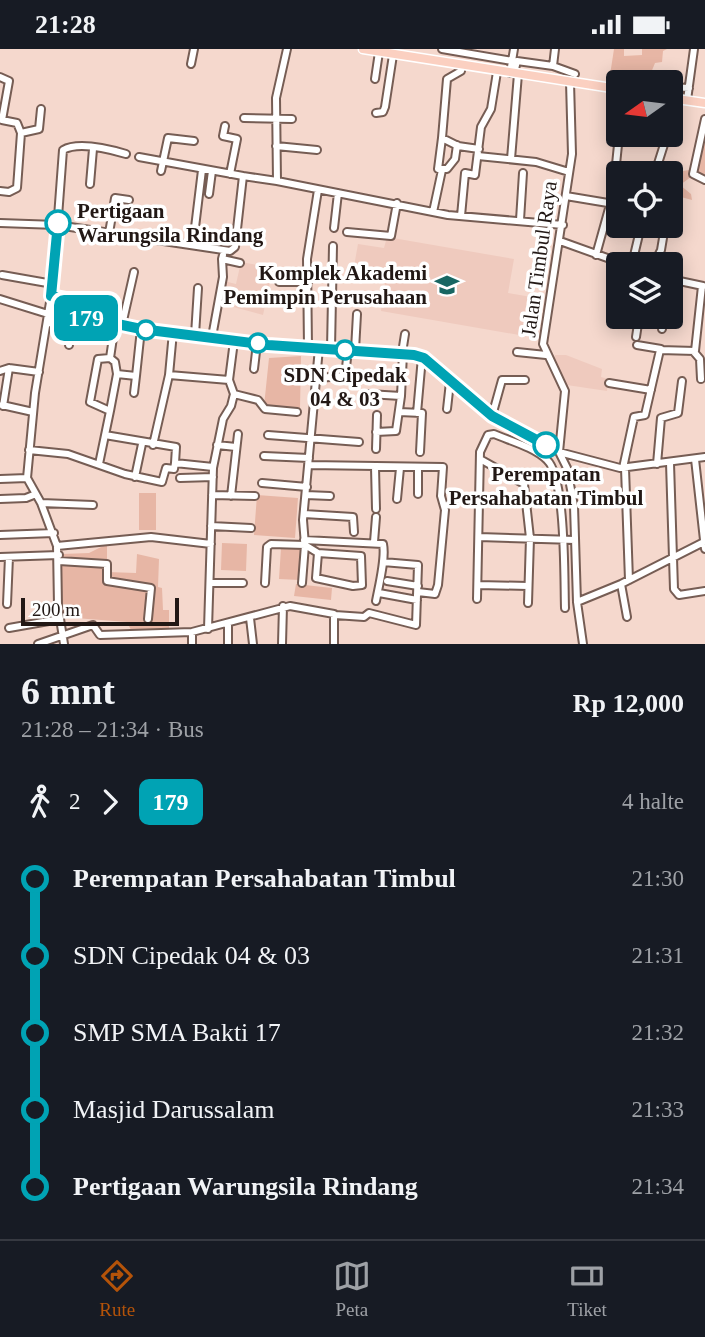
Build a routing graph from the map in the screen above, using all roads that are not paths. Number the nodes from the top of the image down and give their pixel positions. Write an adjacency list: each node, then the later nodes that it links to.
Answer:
1 (194, 49): 12 (street)
2 (287, 49): 27 (street)
3 (367, 49): 8 (main road)
4 (514, 49): 15 (street)
5 (555, 49): 14 (street)
6 (694, 49): 22 (street)
7 (452, 50): 10 (street); 11 (street)
8 (379, 52): 9 (main road); 19 (street)
9 (400, 53): 10 (main road); 25 (street)
10 (441, 53): 13 (main road)
11 (480, 62): 13 (main road); 15 (street); 16 (main road)
12 (191, 64)
13 (462, 65): 32 (street)
14 (553, 66): 15 (street); 18 (street)
15 (514, 67): 16 (main road); 18 (main road); 41 (street)
16 (498, 72): 38 (street)
17 (0, 77): 31 (street)
18 (573, 78): 20 (main road); 46 (street, Jalan Timbul Raya)
19 (375, 79)
20 (606, 86)
21 (683, 94): 22 (main road)
22 (688, 94): 23 (main road)
23 (705, 103)
24 (41, 109): 31 (street)
25 (376, 113)
26 (244, 118): 27 (street)
27 (275, 118): 29 (street); 35 (street)
28 (705, 119): 50 (street)
29 (292, 120)
30 (225, 126): 48 (street)
31 (21, 133): 54 (street)
32 (442, 138): 34 (street); 44 (street)
33 (194, 141): 42 (street)
34 (457, 145): 38 (street); 44 (street)
35 (276, 146): 37 (street); 51 (street)
36 (93, 149): 39 (street); 52 (street); 66 (street)
37 (317, 150)
38 (478, 153): 41 (street); 63 (street)
39 (125, 154)
40 (139, 157): 42 (street)
41 (511, 159): 46 (street)
42 (162, 167): 43 (street)
43 (202, 170): 45 (street); 72 (street)
44 (442, 170): 61 (street)
45 (212, 171): 48 (street); 56 (street)
46 (569, 172): 57 (street, Jalan Timbul Raya)
47 (523, 173): 64 (street)
48 (230, 174): 49 (street)
49 (243, 176): 51 (street); 74 (street)
50 (705, 180)
51 (277, 181): 53 (street)
52 (90, 184)
53 (318, 190): 55 (street); 82 (street)
54 (0, 191)
55 (338, 193): 59 (street); 68 (street)
56 (209, 194)
57 (566, 197): 60 (street); 67 (street, Jalan Timbul Raya)
58 (130, 200): 70 (street)
59 (397, 203): 61 (street); 69 (street)
60 (606, 203)
61 (433, 212): 63 (street)
62 (606, 212): 75 (street)
63 (461, 216): 64 (street)
64 (520, 220): 67 (street)
65 (0, 223): 66 (street)
66 (57, 225): 70 (street); 84 (street)
67 (562, 225): 71 (street, Jalan Timbul Raya)
68 (334, 228)
69 (347, 232)
70 (109, 233): 72 (street)
71 (560, 241): 75 (street); 110 (street, Jalan Timbul Raya)
72 (192, 244): 74 (street)
73 (333, 246): 104 (street)
74 (224, 250): 77 (street)
75 (596, 255): 76 (street)
76 (606, 258)
77 (222, 259): 78 (street); 98 (street)
78 (240, 263)
79 (134, 272): 92 (street)
80 (2, 275): 84 (street)
81 (279, 282): 82 (street)
82 (308, 282): 102 (street)
83 (683, 282): 85 (street)
84 (53, 284): 87 (street)
85 (703, 286): 108 (street)
86 (198, 288): 97 (street)
87 (51, 296): 89 (street); 92 (street)
88 (0, 299): 89 (street)
89 (48, 314): 91 (street)
90 (357, 314): 106 (street)
91 (47, 323): 101 (street); 116 (street)
92 (119, 324): 93 (street); 112 (street)
93 (141, 329): 95 (street); 119 (street)
94 (638, 329): 105 (street)
95 (173, 332): 97 (street); 118 (street)
96 (405, 334): 109 (street)
97 (195, 335): 98 (street)
98 (212, 337): 99 (street)
99 (234, 341): 100 (street); 122 (street)
100 (257, 343): 102 (street); 114 (street)
101 (69, 345)
102 (308, 348): 103 (street)
103 (319, 348): 104 (street); 120 (street)
104 (331, 349): 106 (street)
105 (661, 349): 108 (street); 127 (street)
106 (351, 350): 109 (street); 120 (street)
107 (517, 352): 110 (street)
108 (694, 352): 121 (street)
109 (403, 353): 111 (street); 131 (street)
110 (546, 355): 154 (street, Jalan Timbul Raya)
111 (422, 357): 125 (street); 138 (street)
112 (110, 358): 117 (street); 134 (street)
113 (9, 368): 115 (street); 116 (street); 132 (street)
114 (254, 369)
115 (0, 371)
116 (39, 372): 135 (street)
117 (117, 375): 119 (street); 134 (street)
118 (169, 375): 122 (street); 148 (street)
119 (136, 376): 128 (street)
120 (316, 378): 145 (street)
121 (701, 379)
122 (229, 380): 129 (street)
123 (525, 380): 140 (street)
124 (682, 381): 163 (street)
125 (450, 382): 133 (street); 140 (street)
126 (609, 383): 127 (street)
127 (651, 390): 167 (street)
128 (134, 393)
129 (234, 394): 136 (street); 149 (street)
130 (368, 394): 131 (street)
131 (401, 396): 137 (street)
132 (1, 405): 135 (street)
133 (447, 409)
134 (110, 411): 142 (street)
135 (33, 412): 152 (street)
136 (297, 412)
137 (399, 412): 138 (street); 141 (street)
138 (418, 413): 153 (street)
139 (377, 415): 141 (street)
140 (492, 416): 154 (street)
141 (376, 432): 151 (street)
142 (106, 435): 147 (street); 162 (street)
143 (238, 435): 150 (street)
144 (268, 435): 145 (street)
145 (311, 438): 146 (street); 159 (street)
146 (359, 442)
147 (142, 444): 148 (street); 169 (street)
148 (153, 445): 160 (street)
149 (217, 445): 150 (street); 164 (street)
150 (236, 447): 179 (street)
151 (376, 449)
152 (29, 450): 162 (street); 171 (street)
153 (419, 452)
154 (559, 452): 167 (street); 195 (street, Jalan Timbul Raya)
155 (264, 456): 159 (street)
156 (480, 456): 192 (street); 193 (street); 194 (street)
157 (705, 457): 158 (street)
158 (695, 459): 161 (street); 197 (street)
159 (309, 461): 168 (street); 175 (street)
160 (175, 463): 164 (street); 169 (street)
161 (670, 463): 163 (street); 203 (street)
162 (99, 464): 169 (street)
163 (657, 464): 167 (street)
164 (213, 467): 170 (street)
165 (400, 468): 166 (street); 168 (street); 183 (street)
166 (418, 468): 178 (street); 219 (street)
167 (624, 468): 208 (street)
168 (375, 469): 196 (street)
169 (135, 477)
170 (213, 477): 172 (street); 177 (street)
171 (27, 478): 173 (street); 176 (street)
172 (180, 478)
173 (0, 479)
174 (262, 483): 175 (street)
175 (306, 491): 181 (street); 186 (street)
176 (36, 494): 182 (street); 184 (street)
177 (212, 495): 179 (street); 187 (street)
178 (418, 495)
179 (231, 496): 180 (street)
180 (255, 496)
181 (330, 496)
182 (0, 499)
183 (397, 499)
184 (41, 503): 185 (street); 190 (street)
185 (93, 505)
186 (304, 514): 189 (street); 198 (street)
187 (211, 526): 188 (street); 199 (street)
188 (251, 528)
189 (354, 532)
190 (54, 533): 191 (street); 200 (street)
191 (0, 535)
192 (479, 537): 193 (street); 215 (street)
193 (530, 538): 194 (street); 216 (street)
194 (562, 539): 195 (street); 226 (street)
195 (575, 540): 222 (street, Jalan Timbul Raya)
196 (374, 542): 198 (street); 207 (street)
197 (704, 542): 201 (street); 203 (street)
198 (304, 543): 202 (street); 212 (street); 213 (street)
199 (211, 544): 200 (street); 210 (street)
200 (57, 546): 206 (street)
201 (705, 549)
202 (318, 553): 202 (street)
203 (675, 556): 208 (street); 217 (street)
204 (0, 557): 205 (street)
205 (9, 557): 206 (street); 224 (street)
206 (59, 558): 230 (street); 231 (street)
207 (383, 562): 219 (street); 221 (street)
208 (629, 580): 214 (street)
209 (387, 581): 219 (street)
210 (210, 583): 211 (street); 234 (street)
211 (243, 583)
212 (265, 583)
213 (302, 583)
214 (621, 584): 222 (street); 228 (street)
215 (478, 585): 216 (street); 220 (street)
216 (528, 586): 223 (street)
217 (705, 591)
218 (379, 593): 219 (street)
219 (418, 593): 227 (street)
220 (477, 600)
221 (376, 601)
222 (577, 602): 246 (street, Jalan Timbul Raya)
223 (528, 603)
224 (7, 604)
225 (284, 607): 227 (street); 229 (street); 244 (street)
226 (565, 608)
227 (335, 615): 245 (street)
228 (627, 617)
229 (250, 618): 232 (street); 243 (street)
230 (60, 619): 233 (street); 237 (street)
231 (148, 619)
232 (228, 624): 234 (street); 242 (street)
233 (9, 628)
234 (208, 629): 235 (street)
235 (192, 632): 236 (street); 241 (street)
236 (140, 633): 237 (street); 240 (street)
237 (63, 634): 238 (street); 239 (street)
238 (38, 644)
239 (64, 644)
240 (139, 644)
241 (192, 644)
242 (228, 644)
243 (253, 644)
244 (282, 644)
245 (334, 644)
246 (583, 644)

